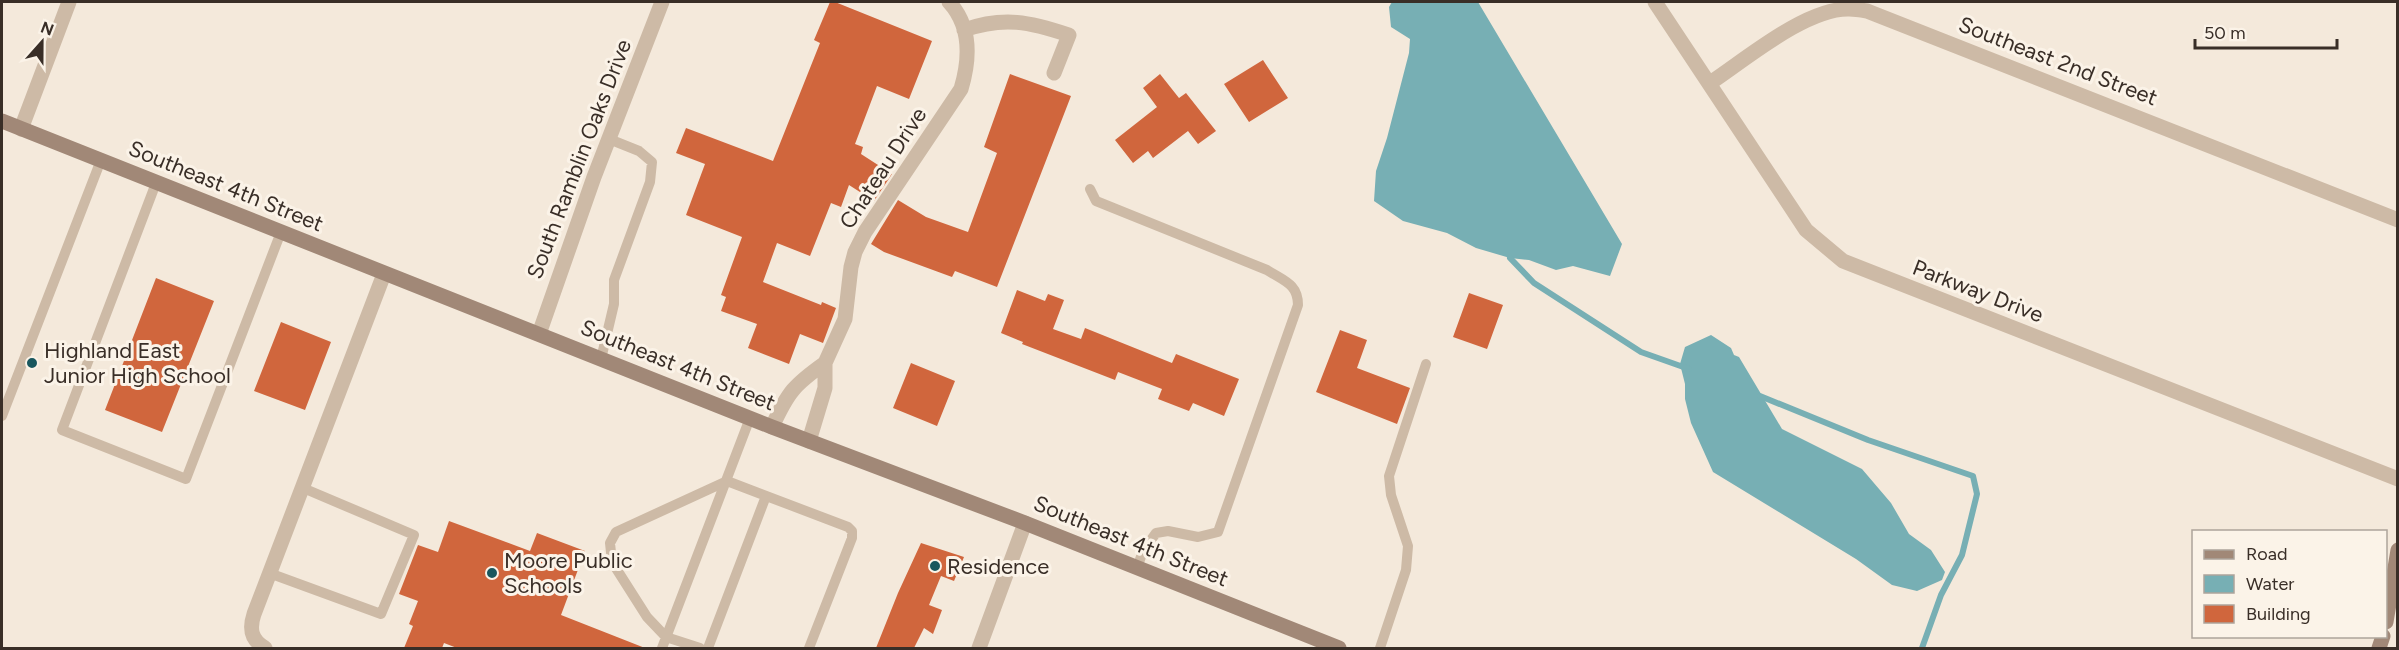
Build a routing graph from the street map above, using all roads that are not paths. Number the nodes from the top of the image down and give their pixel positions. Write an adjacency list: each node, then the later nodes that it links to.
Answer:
1 (69, 2): 9 (street)
2 (662, 2): 10 (street, South Ramblin Oaks Drive)
3 (949, 2): 5 (street, Chateau Drive)
4 (1655, 2): 7 (street, Parkway Drive)
5 (964, 30): 6 (street); 19 (street, Chateau Drive)
6 (1054, 73)
7 (1710, 83): 14 (street, Southeast 2nd Street); 26 (street, Parkway Drive)
8 (2, 121): 9 (main road, Southeast 4th Street)
9 (21, 129): 11 (main road, Southeast 4th Street)
10 (609, 139): 17 (street, South Ramblin Oaks Drive); 18 (lane)
11 (101, 160): 12 (main road, Southeast 4th Street); 21 (lane)
12 (156, 183): 15 (main road, Southeast 4th Street); 15 (lane)
13 (1090, 189): 32 (lane)
14 (2397, 220)
15 (281, 232): 16 (main road, Southeast 4th Street)
16 (384, 273): 17 (main road, Southeast 4th Street); 28 (street)
17 (539, 334): 18 (main road, Southeast 4th Street)
18 (601, 359): 23 (main road, Southeast 4th Street)
19 (825, 363): 24 (street, Chateau Drive); 25 (street, Chateau Drive)
20 (1426, 364): 43 (lane)
21 (4, 399): 22 (lane)
22 (2, 416)
23 (750, 418): 24 (main road, Southeast 4th Street); 27 (lane)
24 (772, 427): 25 (main road, Southeast 4th Street)
25 (809, 441): 30 (main road, Southeast 4th Street)
26 (2397, 479)
27 (727, 481): 29 (lane); 35 (lane); 35 (lane)
28 (303, 488): 33 (street); 33 (lane)
29 (766, 496): 39 (lane); 40 (lane)
30 (1025, 523): 32 (main road, Southeast 4th Street); 41 (street)
31 (2397, 550): 34 (main road)
32 (1137, 568): 42 (main road, Southeast 4th Street)
33 (269, 573): 36 (street)
34 (2387, 610)
35 (666, 637): 37 (lane); 38 (lane)
36 (260, 644)
37 (662, 648)
38 (700, 648)
39 (708, 648)
40 (809, 648)
41 (979, 648)
42 (1339, 648)
43 (1380, 648)

